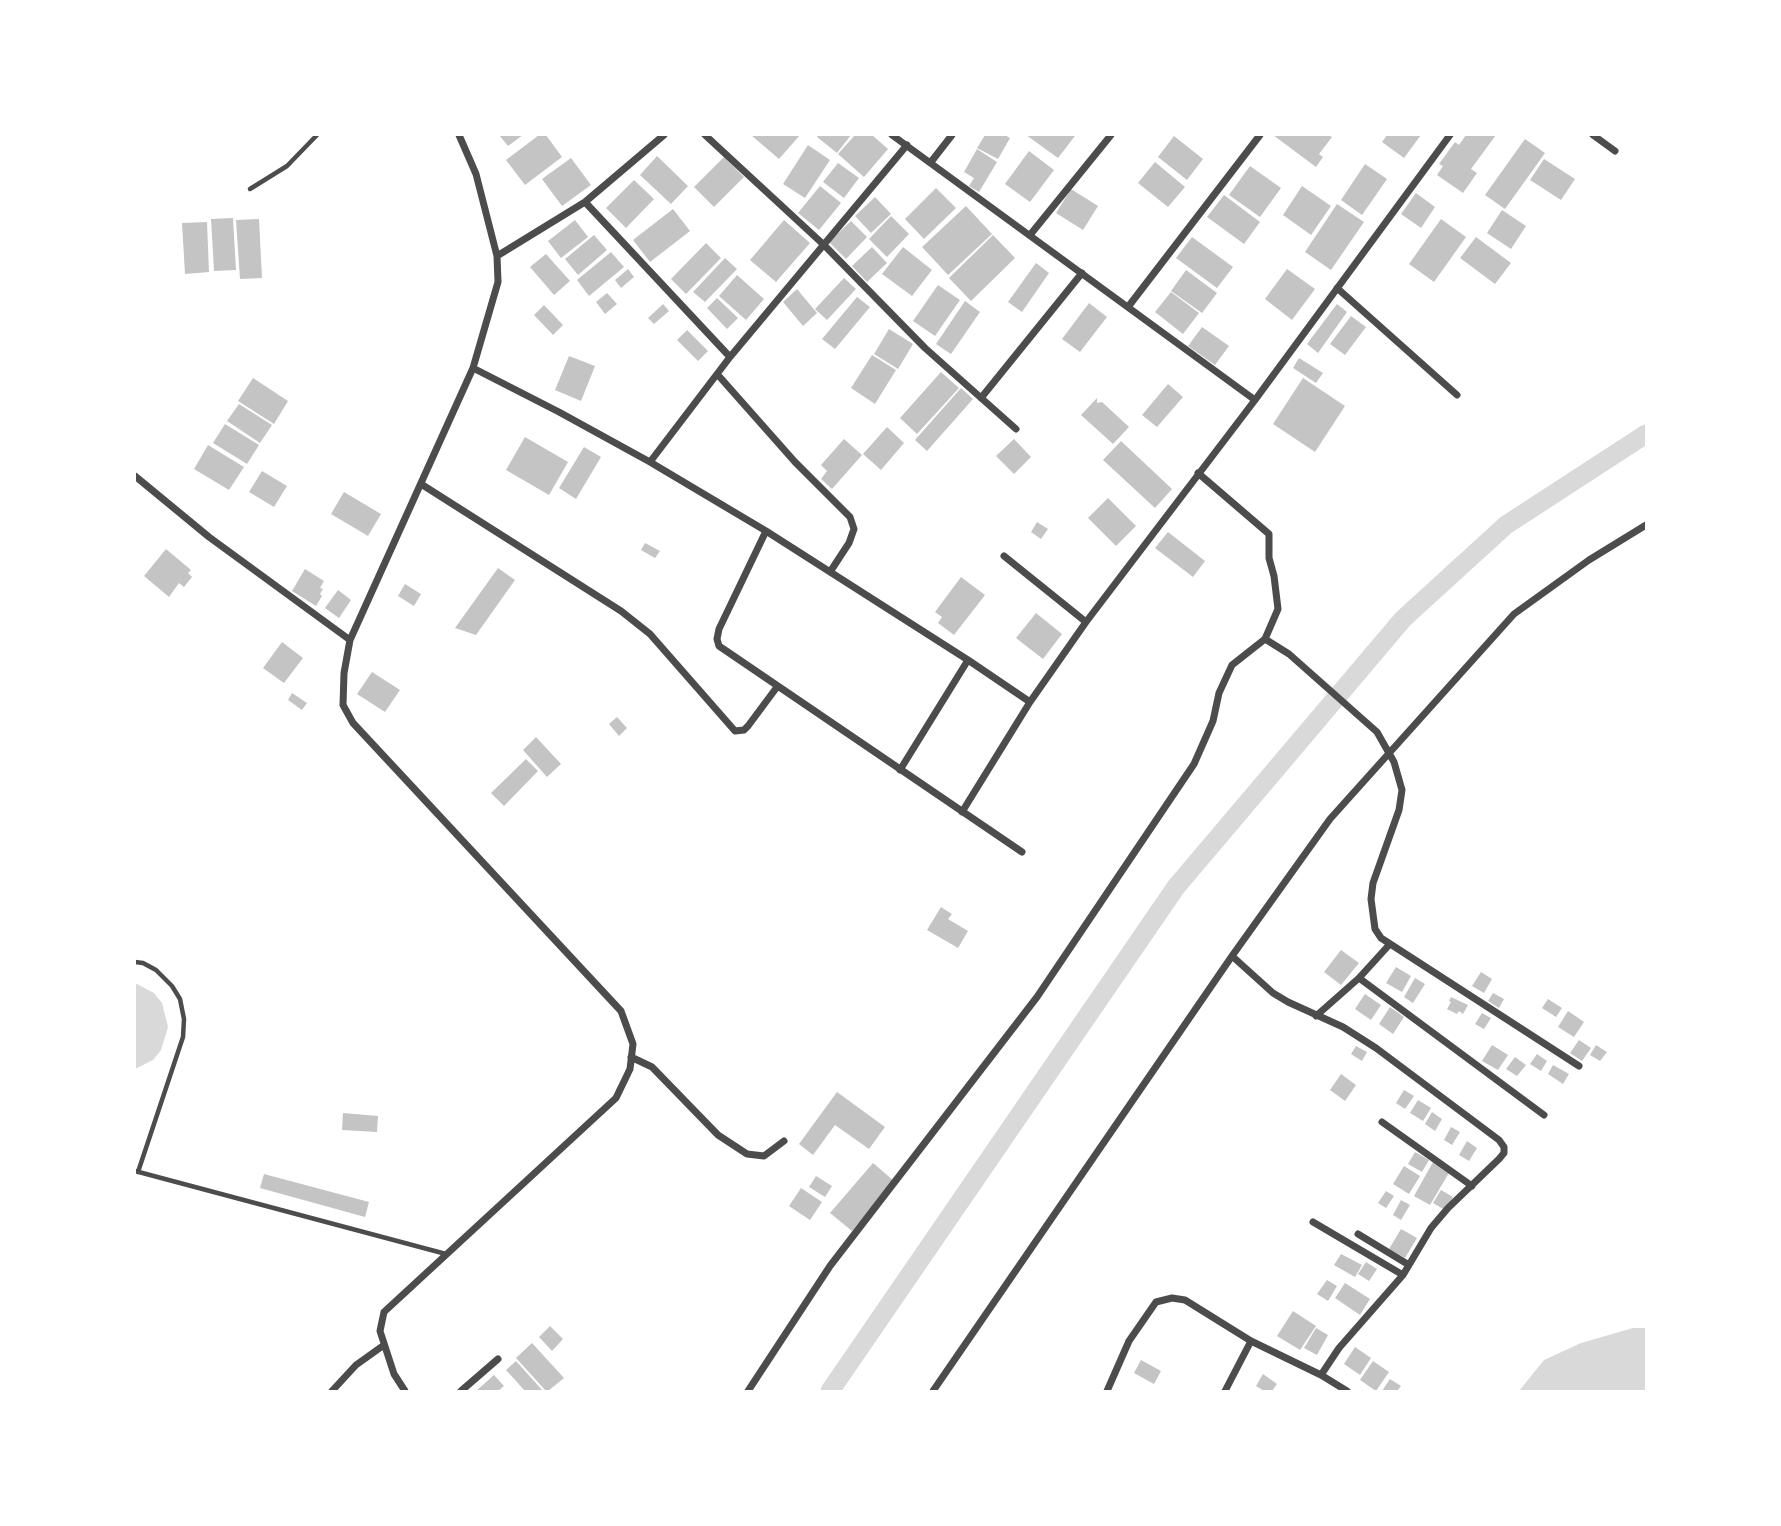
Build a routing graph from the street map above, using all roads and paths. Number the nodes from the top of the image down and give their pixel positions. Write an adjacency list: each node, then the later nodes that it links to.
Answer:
1 (317, 135): 14 (lane)
2 (459, 135): 18 (street)
3 (664, 135): 15 (street)
4 (705, 135): 17 (street)
5 (892, 135): 11 (street)
6 (952, 135): 13 (street)
7 (1111, 135): 16 (street)
8 (1260, 135): 21 (street)
9 (1450, 135): 20 (street)
10 (1593, 135): 12 (street)
11 (907, 145): 13 (street); 17 (street)
12 (1615, 151)
13 (930, 162): 16 (street)
14 (250, 189)
15 (585, 202): 18 (street); 22 (street)
16 (1030, 235): 19 (street)
17 (824, 245): 22 (street); 26 (street)
18 (497, 256): 23 (street)
19 (1082, 273): 21 (street); 26 (street)
20 (1337, 288): 25 (street); 27 (street)
21 (1128, 307): 27 (street)
22 (730, 357): 24 (street)
23 (473, 368): 29 (street); 32 (street)
24 (718, 375): 29 (street); 36 (street)
25 (1457, 395)
26 (981, 398): 28 (street)
27 (1255, 400): 30 (street)
28 (1016, 429)
29 (650, 462): 34 (street)
30 (1198, 473): 37 (street); 38 (street)
31 (135, 476): 39 (street)
32 (421, 484): 39 (street); 41 (street)
33 (1646, 525): 47 (street)
34 (766, 531): 36 (street); 41 (street)
35 (1004, 556): 37 (street)
36 (830, 572): 40 (street)
37 (1086, 622): 42 (street)
38 (1265, 639): 46 (street); 70 (street)
39 (351, 640): 51 (street)
40 (968, 660): 42 (street); 43 (street)
41 (777, 687): 43 (street)
42 (1030, 702): 44 (street)
43 (900, 770): 44 (street)
44 (962, 812): 45 (street)
45 (1022, 852)
46 (1390, 945): 49 (street); 52 (street)
47 (1232, 956): 50 (street); 71 (street)
48 (135, 962): 56 (lane)
49 (1359, 978): 50 (street); 53 (street)
50 (1316, 1016): 57 (street)
51 (631, 1058): 55 (street); 60 (street)
52 (1579, 1066)
53 (1544, 1115)
54 (1382, 1122): 57 (street)
55 (784, 1141)
56 (137, 1172): 60 (lane)
57 (1472, 1186): 61 (street)
58 (1313, 1222): 62 (street)
59 (1358, 1234): 61 (street)
60 (446, 1254): 64 (street)
61 (1409, 1265): 62 (street)
62 (1402, 1275): 66 (street)
63 (1251, 1341): 66 (street); 72 (street); 73 (street)
64 (384, 1345): 67 (street); 68 (street)
65 (498, 1359): 69 (street)
66 (1321, 1375): 74 (street)
67 (332, 1391)
68 (404, 1391)
69 (461, 1391)
70 (748, 1391)
71 (933, 1391)
72 (1107, 1391)
73 (1225, 1391)
74 (1347, 1391)

